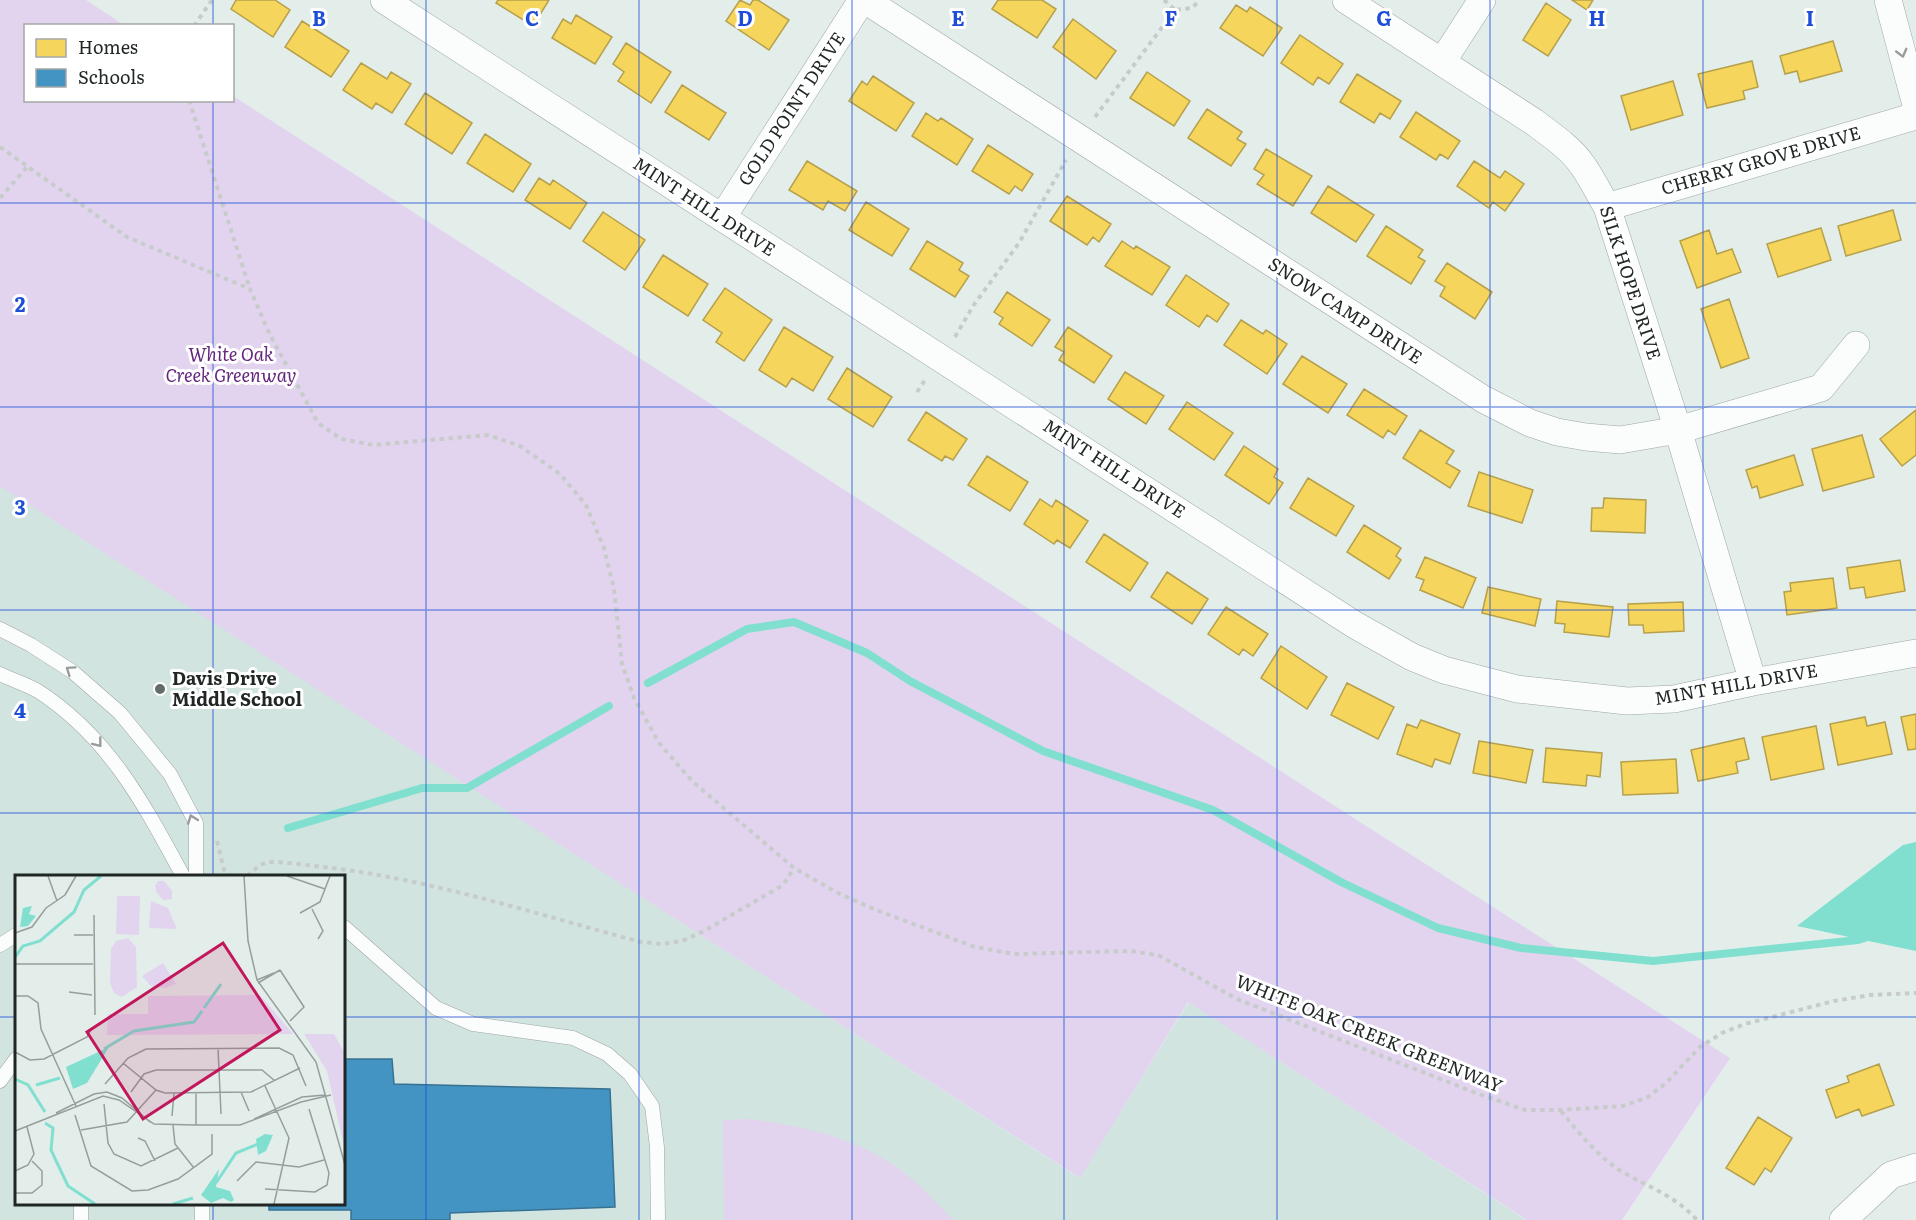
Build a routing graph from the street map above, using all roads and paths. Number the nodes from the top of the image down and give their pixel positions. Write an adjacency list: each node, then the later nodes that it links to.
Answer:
1 (212, 0): 10 (path)
2 (384, 0): 20 (street, MINT HILL DRIVE)
3 (864, 0): 15 (street, SNOW CAMP DRIVE); 20 (street, GOLD POINT DRIVE)
4 (1164, 0): 9 (path)
5 (1200, 0): 9 (path)
6 (1346, 0): 11 (street, SILK HOPE DRIVE)
7 (1482, 0): 11 (street)
8 (1888, 0): 13 (street, one-way to 13)
9 (1175, 10): 15 (path)
10 (195, 24)
11 (1442, 62): 19 (street, SILK HOPE DRIVE)
12 (190, 102): 21 (path, WHITE OAK CREEK GREENWAY)
13 (1916, 105)
14 (1916, 116): 19 (street, CHERRY GROVE DRIVE)
15 (1079, 138): 23 (path); 25 (street, SNOW CAMP DRIVE)
16 (0, 147): 17 (path)
17 (28, 166): 18 (path); 21 (path)
18 (0, 198)
19 (1606, 207): 25 (street, SILK HOPE DRIVE)
20 (722, 218): 23 (street, MINT HILL DRIVE)
21 (250, 290): 30 (path, WHITE OAK CREEK GREENWAY)
22 (1856, 345): 25 (street, SNOW CAMP DRIVE)
23 (942, 358): 24 (path); 29 (street, MINT HILL DRIVE)
24 (917, 392)
25 (1678, 429): 29 (street, SILK HOPE DRIVE)
26 (0, 628): 32 (lane, one-way to 26)
27 (1916, 653): 29 (street, MINT HILL DRIVE)
28 (0, 674): 31 (lane, one-way to 31)
29 (1753, 682)
30 (794, 868): 33 (path); 40 (path, WHITE OAK CREEK GREENWAY)
31 (182, 875)
32 (195, 875)
33 (248, 875)
34 (345, 928): 42 (lane)
35 (15, 936): 36 (lane)
36 (0, 945)
37 (1916, 993): 40 (path, WHITE OAK CREEK GREENWAY)
38 (15, 1060): 39 (lane)
39 (0, 1081)
40 (1561, 1110): 43 (path)
41 (1916, 1167): 44 (street)
42 (658, 1220)
43 (1697, 1220)
44 (1843, 1220)

